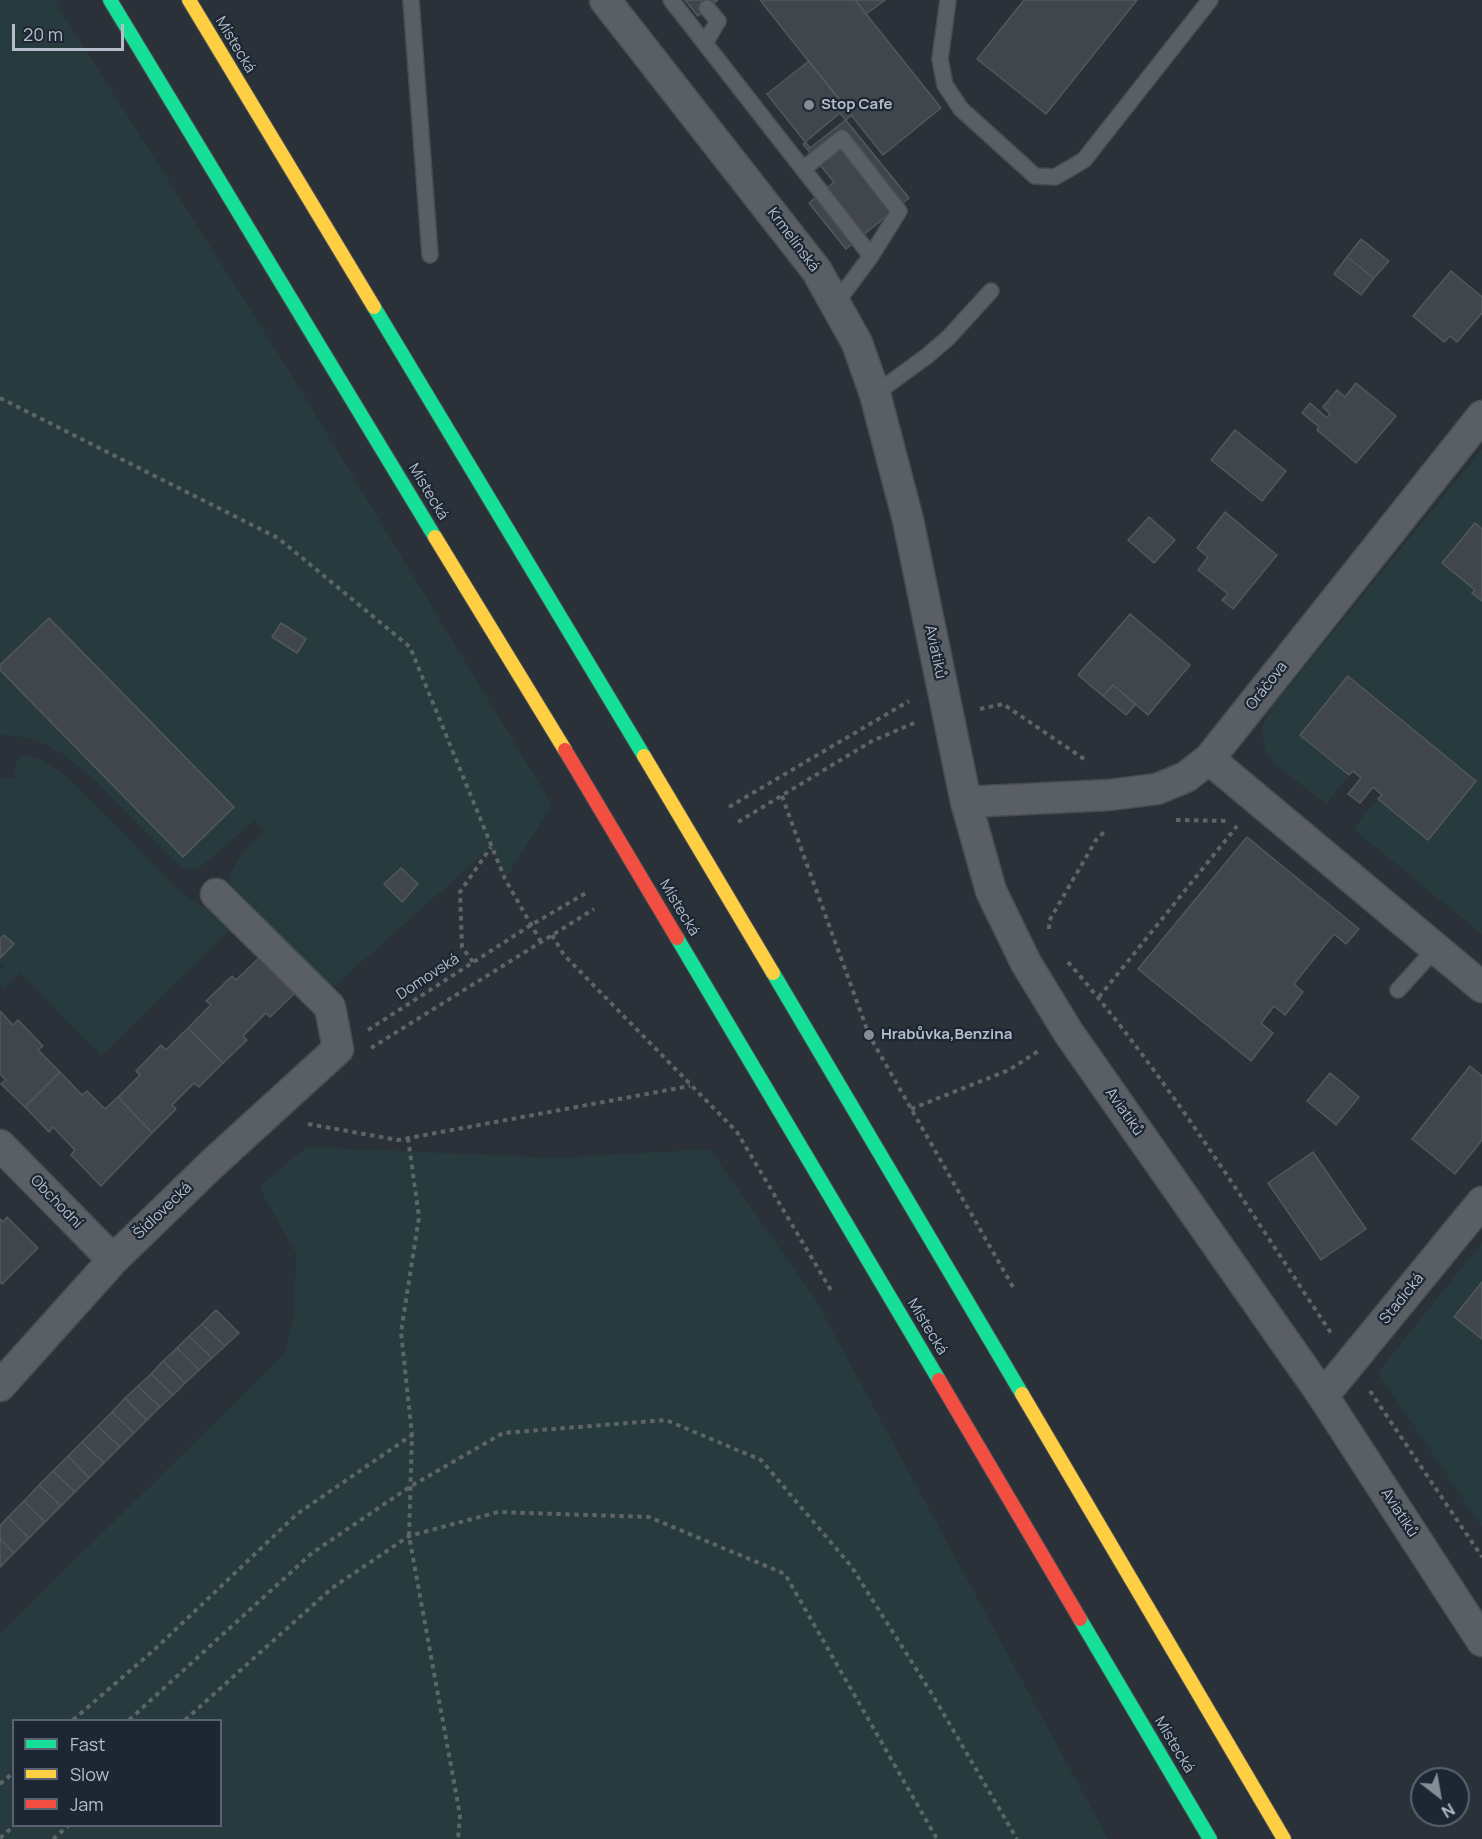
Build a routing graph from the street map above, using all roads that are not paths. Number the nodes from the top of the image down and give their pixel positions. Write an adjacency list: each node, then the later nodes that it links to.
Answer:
1 (110, 0): 30 (highway, Místecká)
2 (189, 0): 31 (highway, Místecká)
3 (411, 0): 11 (lane)
4 (605, 0): 14 (street, Krmelínská)
5 (671, 0): 9 (lane)
6 (948, 0): 7 (lane)
7 (1210, 0)
8 (707, 8): 9 (lane)
9 (705, 43): 10 (lane)
10 (803, 169): 12 (lane); 12 (lane)
11 (430, 255)
12 (871, 256): 14 (lane)
13 (991, 291): 15 (lane)
14 (836, 303): 15 (street, Krmelínská)
15 (875, 394): 17 (street, Krmelínská)
16 (1482, 416): 18 (street, Oráčova)
17 (908, 520): 19 (street, Aviatiků)
18 (1209, 759): 19 (street, Oráčova); 21 (street)
19 (966, 802): 28 (street, Aviatiků)
20 (216, 894): 26 (street, Šídlovecká)
21 (1436, 948): 22 (street); 23 (lane)
22 (1482, 987)
23 (1398, 990)
24 (0, 1145): 26 (street, Obchodní)
25 (1481, 1206): 28 (street, Stadická)
26 (113, 1260): 27 (street, Šídlovecká)
27 (0, 1386)
28 (1323, 1396): 29 (street, Aviatiků)
29 (1482, 1641)
30 (1210, 1839)
31 (1284, 1839)

